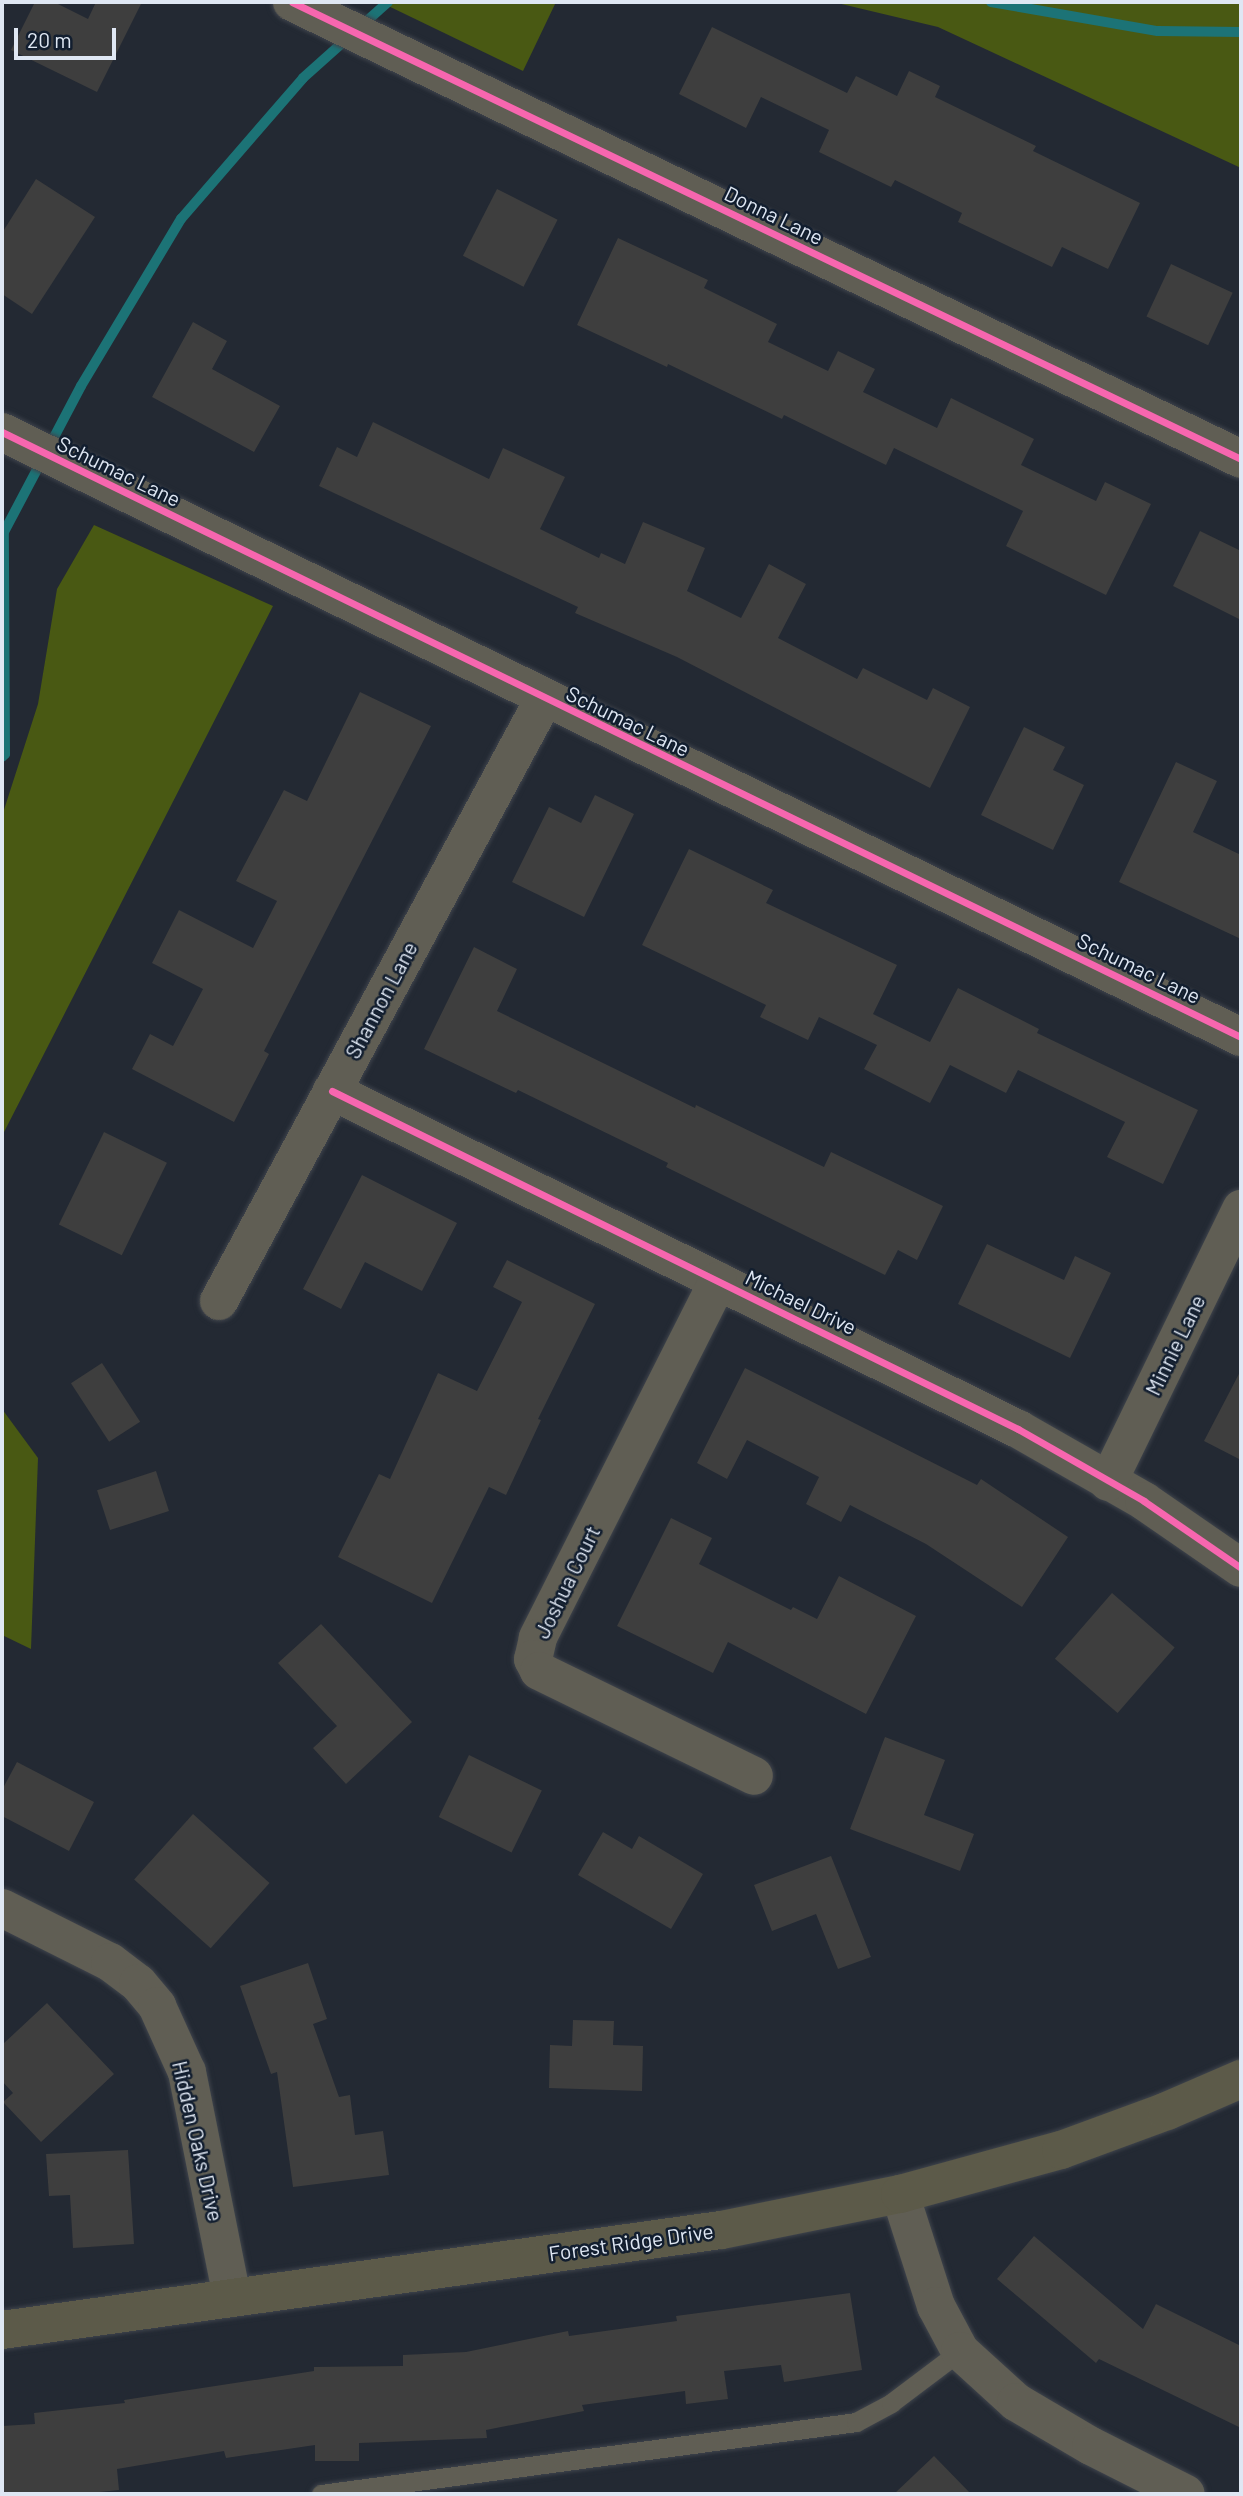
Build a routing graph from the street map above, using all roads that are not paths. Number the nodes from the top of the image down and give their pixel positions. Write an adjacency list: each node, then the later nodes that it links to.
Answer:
1 (292, 2): 3 (street, Donna Lane)
2 (13, 438): 4 (street, Schumac Lane)
3 (1241, 459)
4 (544, 699): 5 (street, Schumac Lane); 6 (street, Shannon Lane)
5 (1241, 1037)
6 (332, 1091): 8 (street, Michael Drive); 9 (street, Shannon Lane)
7 (1241, 1209): 10 (street, Minnie Lane)
8 (718, 1281): 10 (street, Michael Drive); 12 (street, Joshua Court)
9 (219, 1301)
10 (1108, 1482): 11 (street, Michael Drive)
11 (1241, 1569)
12 (754, 1776)
13 (2, 1908): 16 (street, Hidden Oaks Drive)
14 (1241, 2079): 15 (main road, Forest Ridge Drive)
15 (900, 2194): 16 (main road, Forest Ridge Drive); 18 (street)
16 (232, 2297): 17 (main road, Forest Ridge Drive)
17 (2, 2330)
18 (960, 2351): 19 (street); 20 (lane)
19 (1144, 2485): 21 (street)
20 (321, 2494)
21 (1186, 2494)

